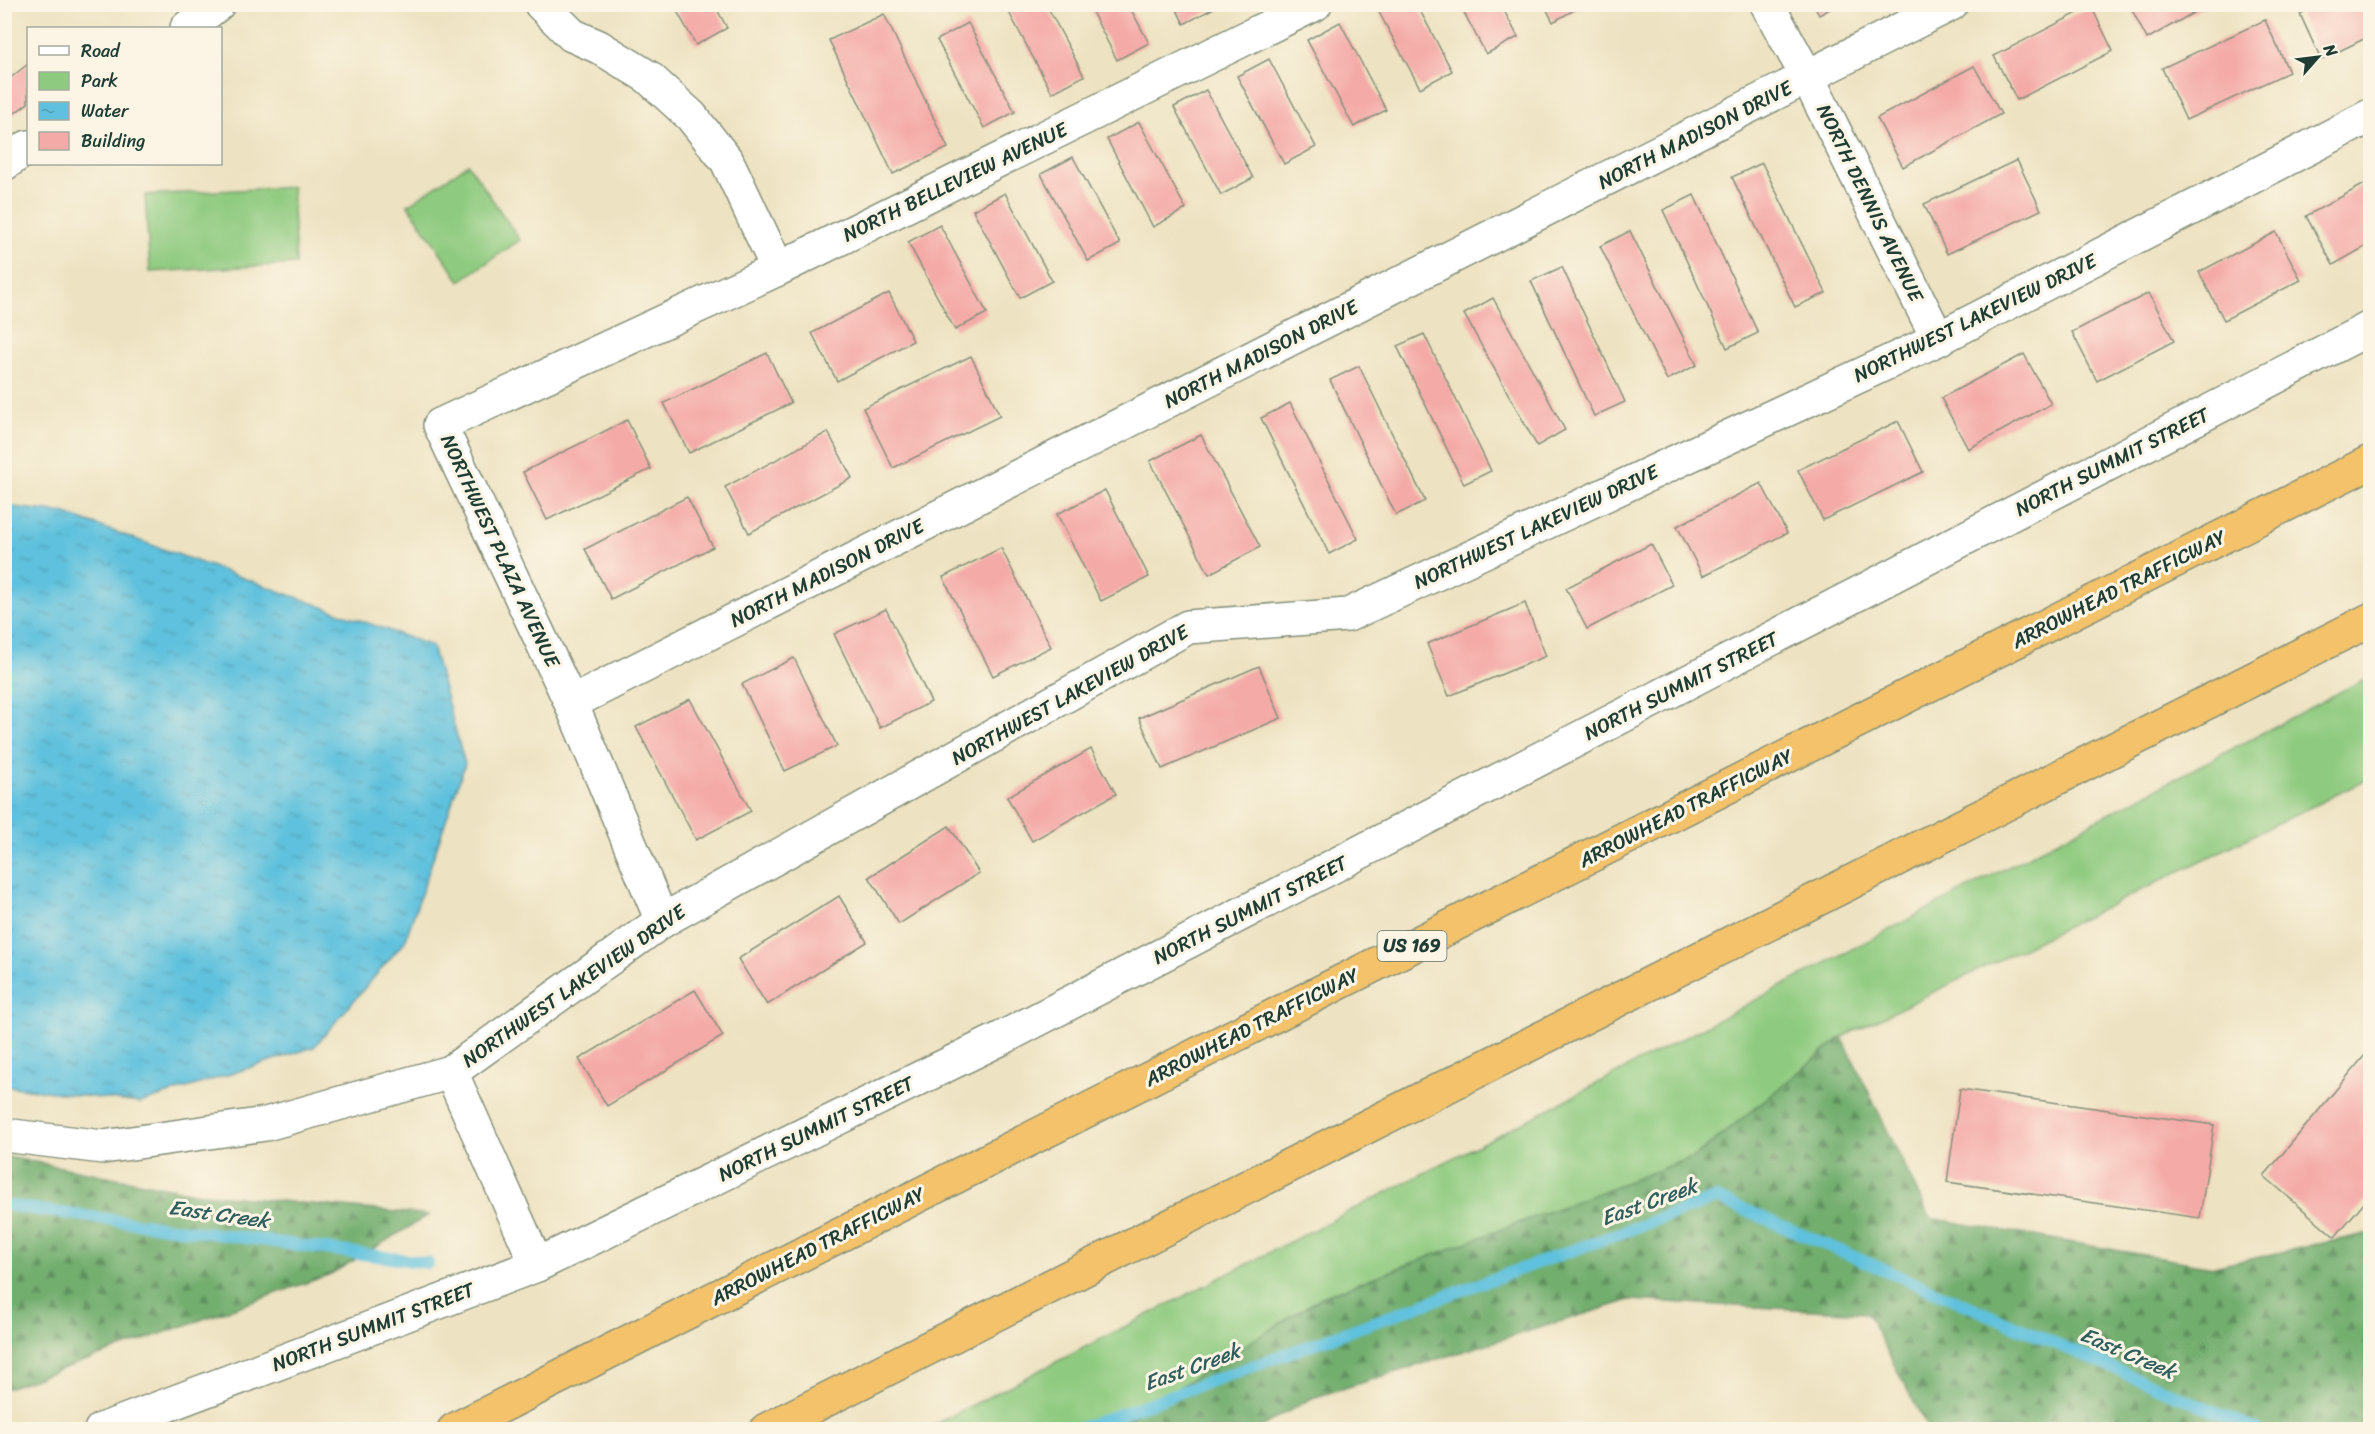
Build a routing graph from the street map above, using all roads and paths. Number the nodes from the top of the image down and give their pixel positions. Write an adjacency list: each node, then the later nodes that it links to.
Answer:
1 (218, 4): 6 (street)
2 (541, 4): 11 (street)
3 (1315, 4): 11 (street, NORTH BELLEVIEW AVENUE)
4 (1767, 4): 7 (street, NORTH DENNIS AVENUE)
5 (1951, 4): 7 (street, NORTH MADISON DRIVE)
6 (188, 27)
7 (1808, 78): 13 (street, NORTH DENNIS AVENUE); 16 (street, NORTH MADISON DRIVE)
8 (2370, 116): 13 (street, NORTHWEST LAKEVIEW DRIVE)
9 (27, 148): 10 (street)
10 (4, 164)
11 (778, 269): 16 (street, NORTHWEST PLAZA AVENUE)
12 (2370, 328): 20 (street, NORTH SUMMIT STREET)
13 (1938, 339): 17 (street, NORTHWEST LAKEVIEW DRIVE)
14 (2370, 462): 22 (highway, ARROWHEAD TRAFFICWAY / US 169)
15 (2370, 620): 23 (highway)
16 (571, 703): 17 (street, NORTHWEST PLAZA AVENUE)
17 (662, 921): 18 (street, NORTHWEST LAKEVIEW DRIVE)
18 (451, 1072): 19 (street, NORTHWEST LAKEVIEW DRIVE); 20 (street)
19 (4, 1135)
20 (537, 1265): 21 (street, NORTH SUMMIT STREET)
21 (101, 1430)
22 (454, 1430)
23 (766, 1430)

